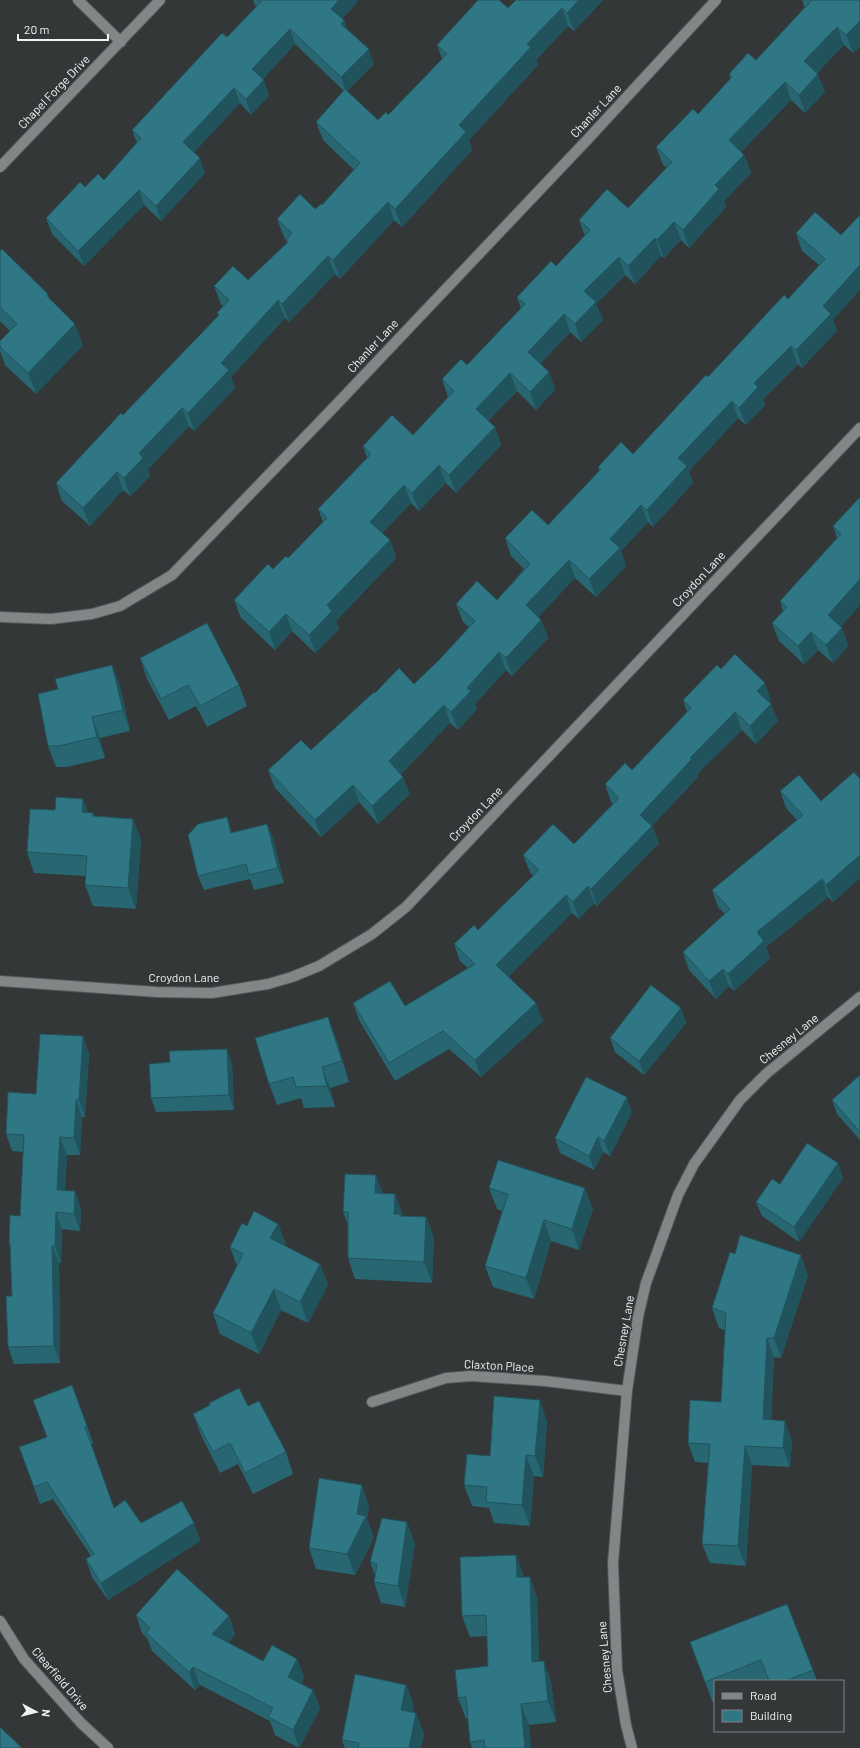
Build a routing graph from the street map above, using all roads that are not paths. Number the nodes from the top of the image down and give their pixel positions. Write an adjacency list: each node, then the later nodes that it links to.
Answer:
1 (78, 0): 4 (street)
2 (160, 0): 4 (street, Chapel Forge Drive)
3 (716, 0): 7 (street, Chanler Lane)
4 (121, 42): 5 (street, Chapel Forge Drive)
5 (0, 167)
6 (860, 428): 8 (street, Croydon Lane)
7 (0, 617)
8 (0, 981)
9 (860, 997): 10 (street, Chesney Lane)
10 (627, 1391): 11 (street, Claxton Place); 14 (street, Chesney Lane)
11 (372, 1402)
12 (0, 1621): 13 (street, Clearfield Drive)
13 (108, 1748)
14 (632, 1748)

